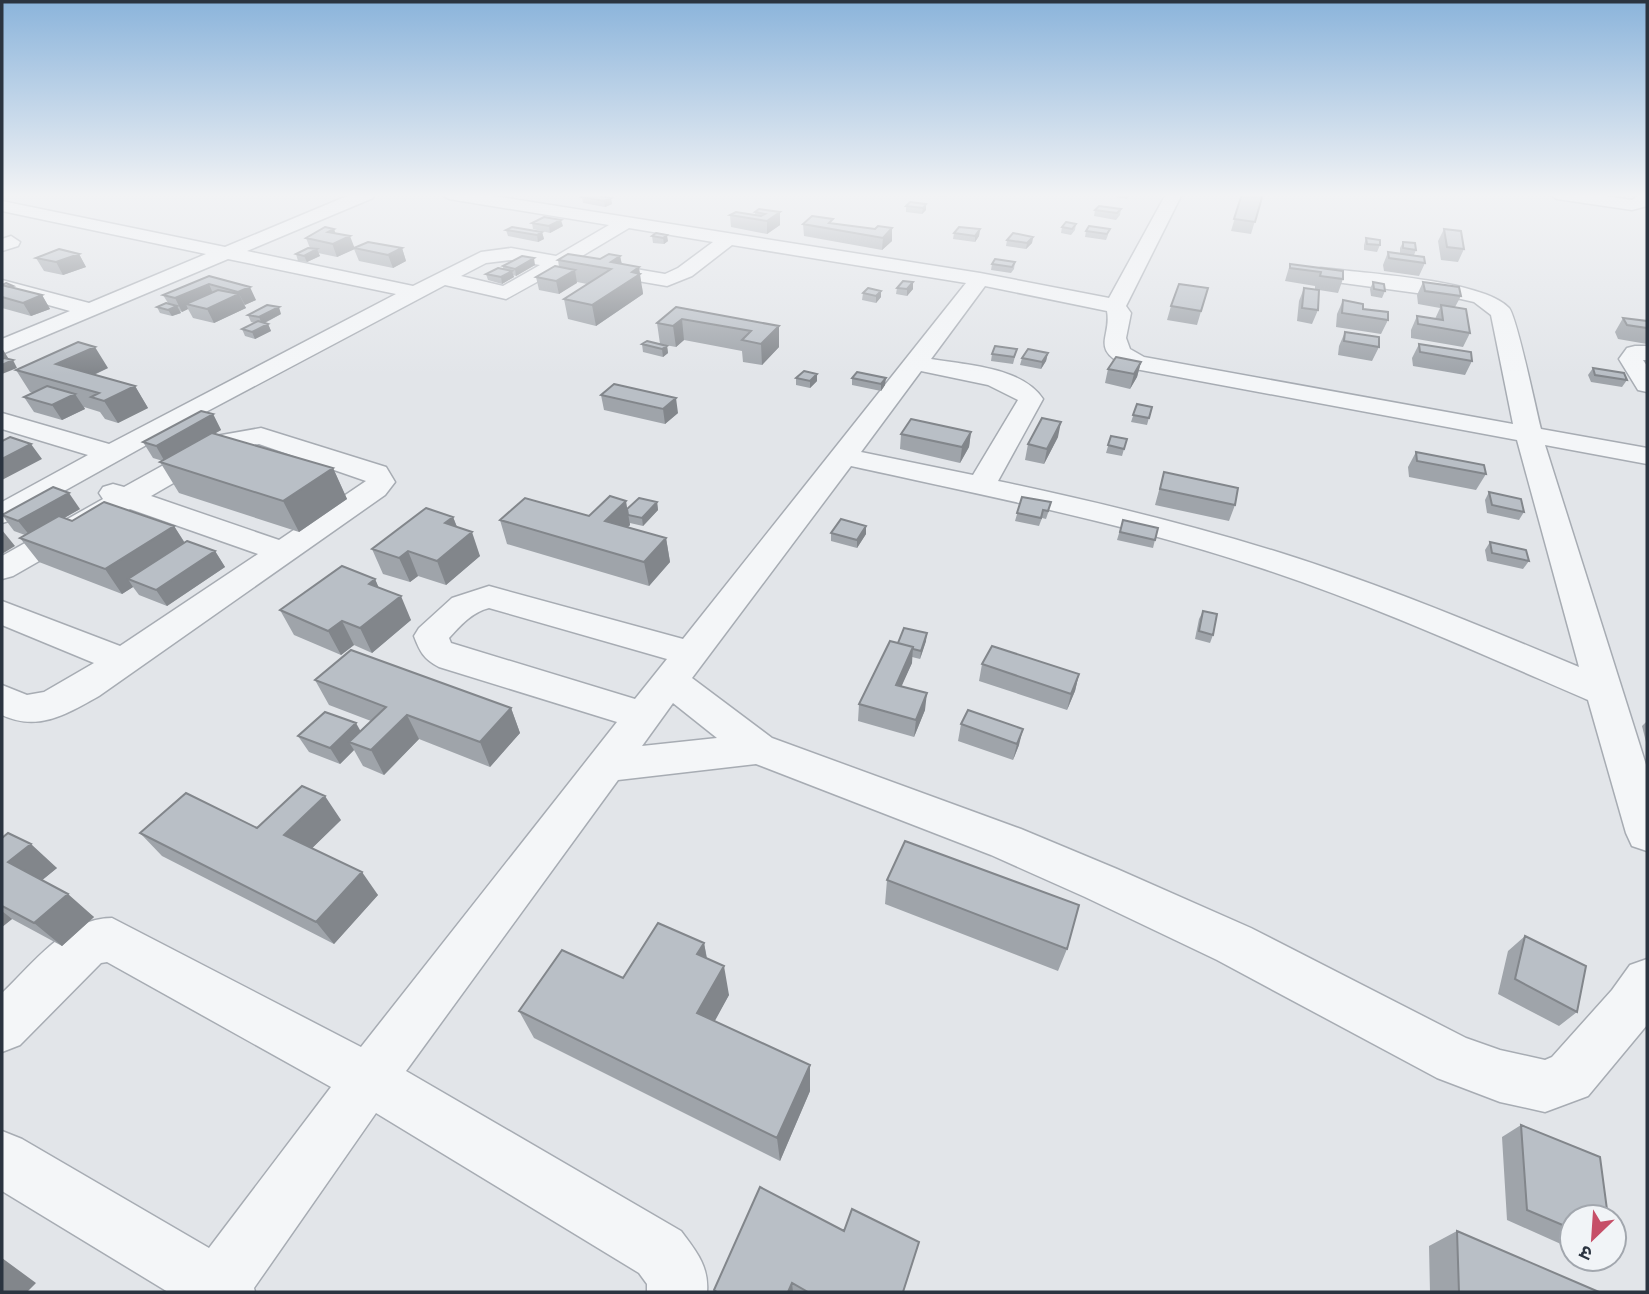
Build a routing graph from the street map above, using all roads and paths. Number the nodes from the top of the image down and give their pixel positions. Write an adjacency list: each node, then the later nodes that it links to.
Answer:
1 (227, 254): 16 (street)
2 (237, 254): 14 (street)
3 (503, 254): 11 (street)
4 (513, 254): 9 (street)
5 (572, 254): 9 (street)
6 (708, 254): 9 (street)
7 (820, 254): 12 (street)
8 (1142, 254): 15 (street)
9 (559, 262): 11 (street)
10 (1321, 274): 22 (street)
11 (441, 278): 14 (street)
12 (980, 279): 15 (street); 19 (street)
13 (2, 286): 16 (street)
14 (414, 292): 23 (street)
15 (1115, 306): 22 (street)
16 (92, 310): 17 (street)
17 (2, 347)
18 (1647, 353): 20 (street)
19 (915, 363): 24 (street); 27 (street)
20 (1647, 385)
21 (2, 421): 23 (street)
22 (1529, 435): 25 (street); 35 (street)
23 (112, 454): 26 (street)
24 (843, 456): 27 (street); 34 (street)
25 (1647, 456)
26 (65, 480): 28 (street); 29 (street)
27 (981, 486): 35 (street)
28 (126, 497): 30 (street); 30 (street); 31 (street)
29 (2, 514)
30 (282, 552): 33 (street)
31 (2, 569)
32 (2, 612): 33 (street)
33 (125, 662): 36 (street)
34 (668, 684): 34 (street); 37 (street); 38 (street)
35 (1604, 692): 39 (street)
36 (2, 699)
37 (758, 749): 38 (street); 40 (street)
38 (607, 765): 42 (street)
39 (1647, 833)
40 (1647, 982)
41 (2, 1027): 42 (street)
42 (369, 1079): 44 (street); 45 (street)
43 (2, 1159): 44 (street)
44 (219, 1291)
45 (677, 1292)

